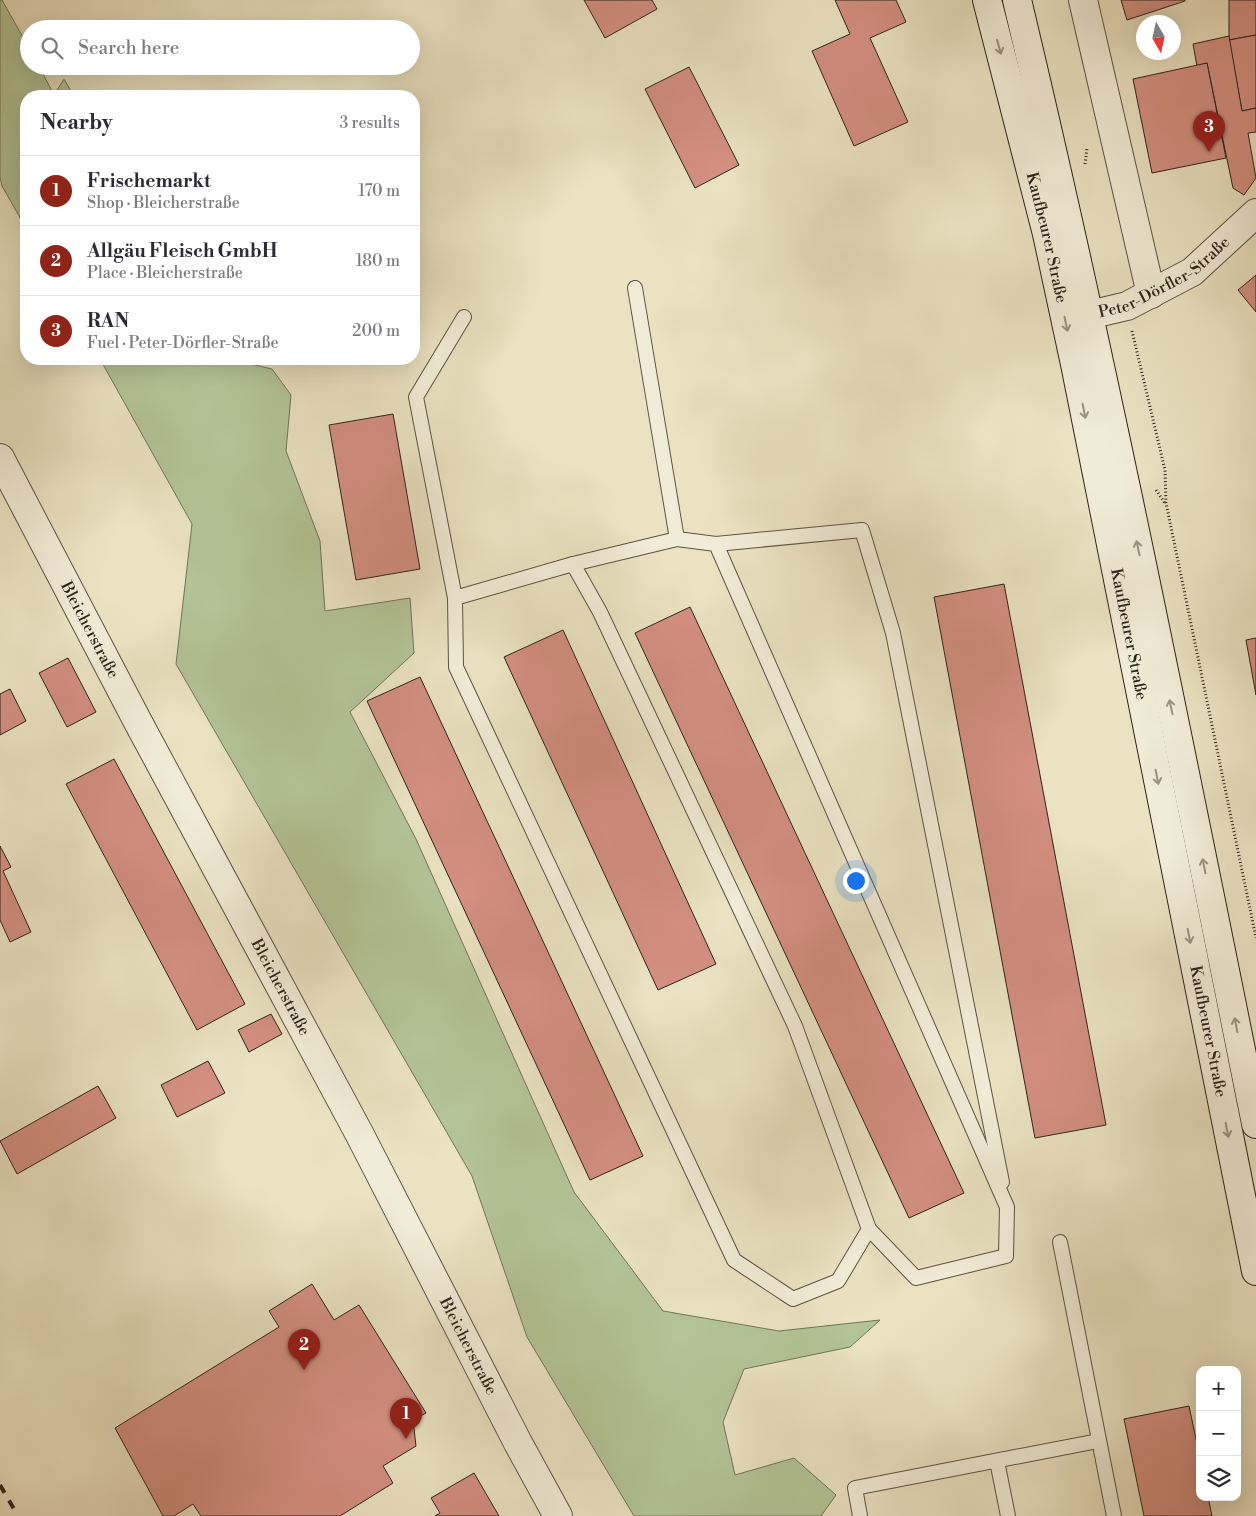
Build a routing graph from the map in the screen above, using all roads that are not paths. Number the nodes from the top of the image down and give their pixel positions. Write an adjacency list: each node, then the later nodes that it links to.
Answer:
1 (987, 0): 18 (main road, Kaufbeurer Straße, one-way to 18)
2 (1017, 0): 7 (main road, Kaufbeurer Straße)
3 (1083, 0): 6 (main road)
4 (1256, 213): 6 (main road, Peter-Dörfler-Straße)
5 (635, 288): 10 (lane)
6 (1151, 294): 7 (main road, Peter-Dörfler-Straße)
7 (1089, 315): 14 (main road, Kaufbeurer Straße, one-way to 7)
8 (464, 317): 13 (lane)
9 (0, 458): 21 (main road, Bleicherstraße)
10 (677, 539): 11 (lane); 12 (lane)
11 (716, 544): 15 (lane); 15 (lane)
12 (573, 564): 13 (lane); 16 (lane)
13 (455, 598): 16 (lane)
14 (1256, 1124)
15 (1007, 1208): 16 (lane)
16 (869, 1229)
17 (1060, 1242): 19 (lane)
18 (1256, 1271)
19 (1098, 1441): 20 (lane); 24 (lane)
20 (997, 1461): 22 (lane); 23 (lane)
21 (558, 1516)
22 (860, 1516)
23 (1008, 1516)
24 (1114, 1516)

